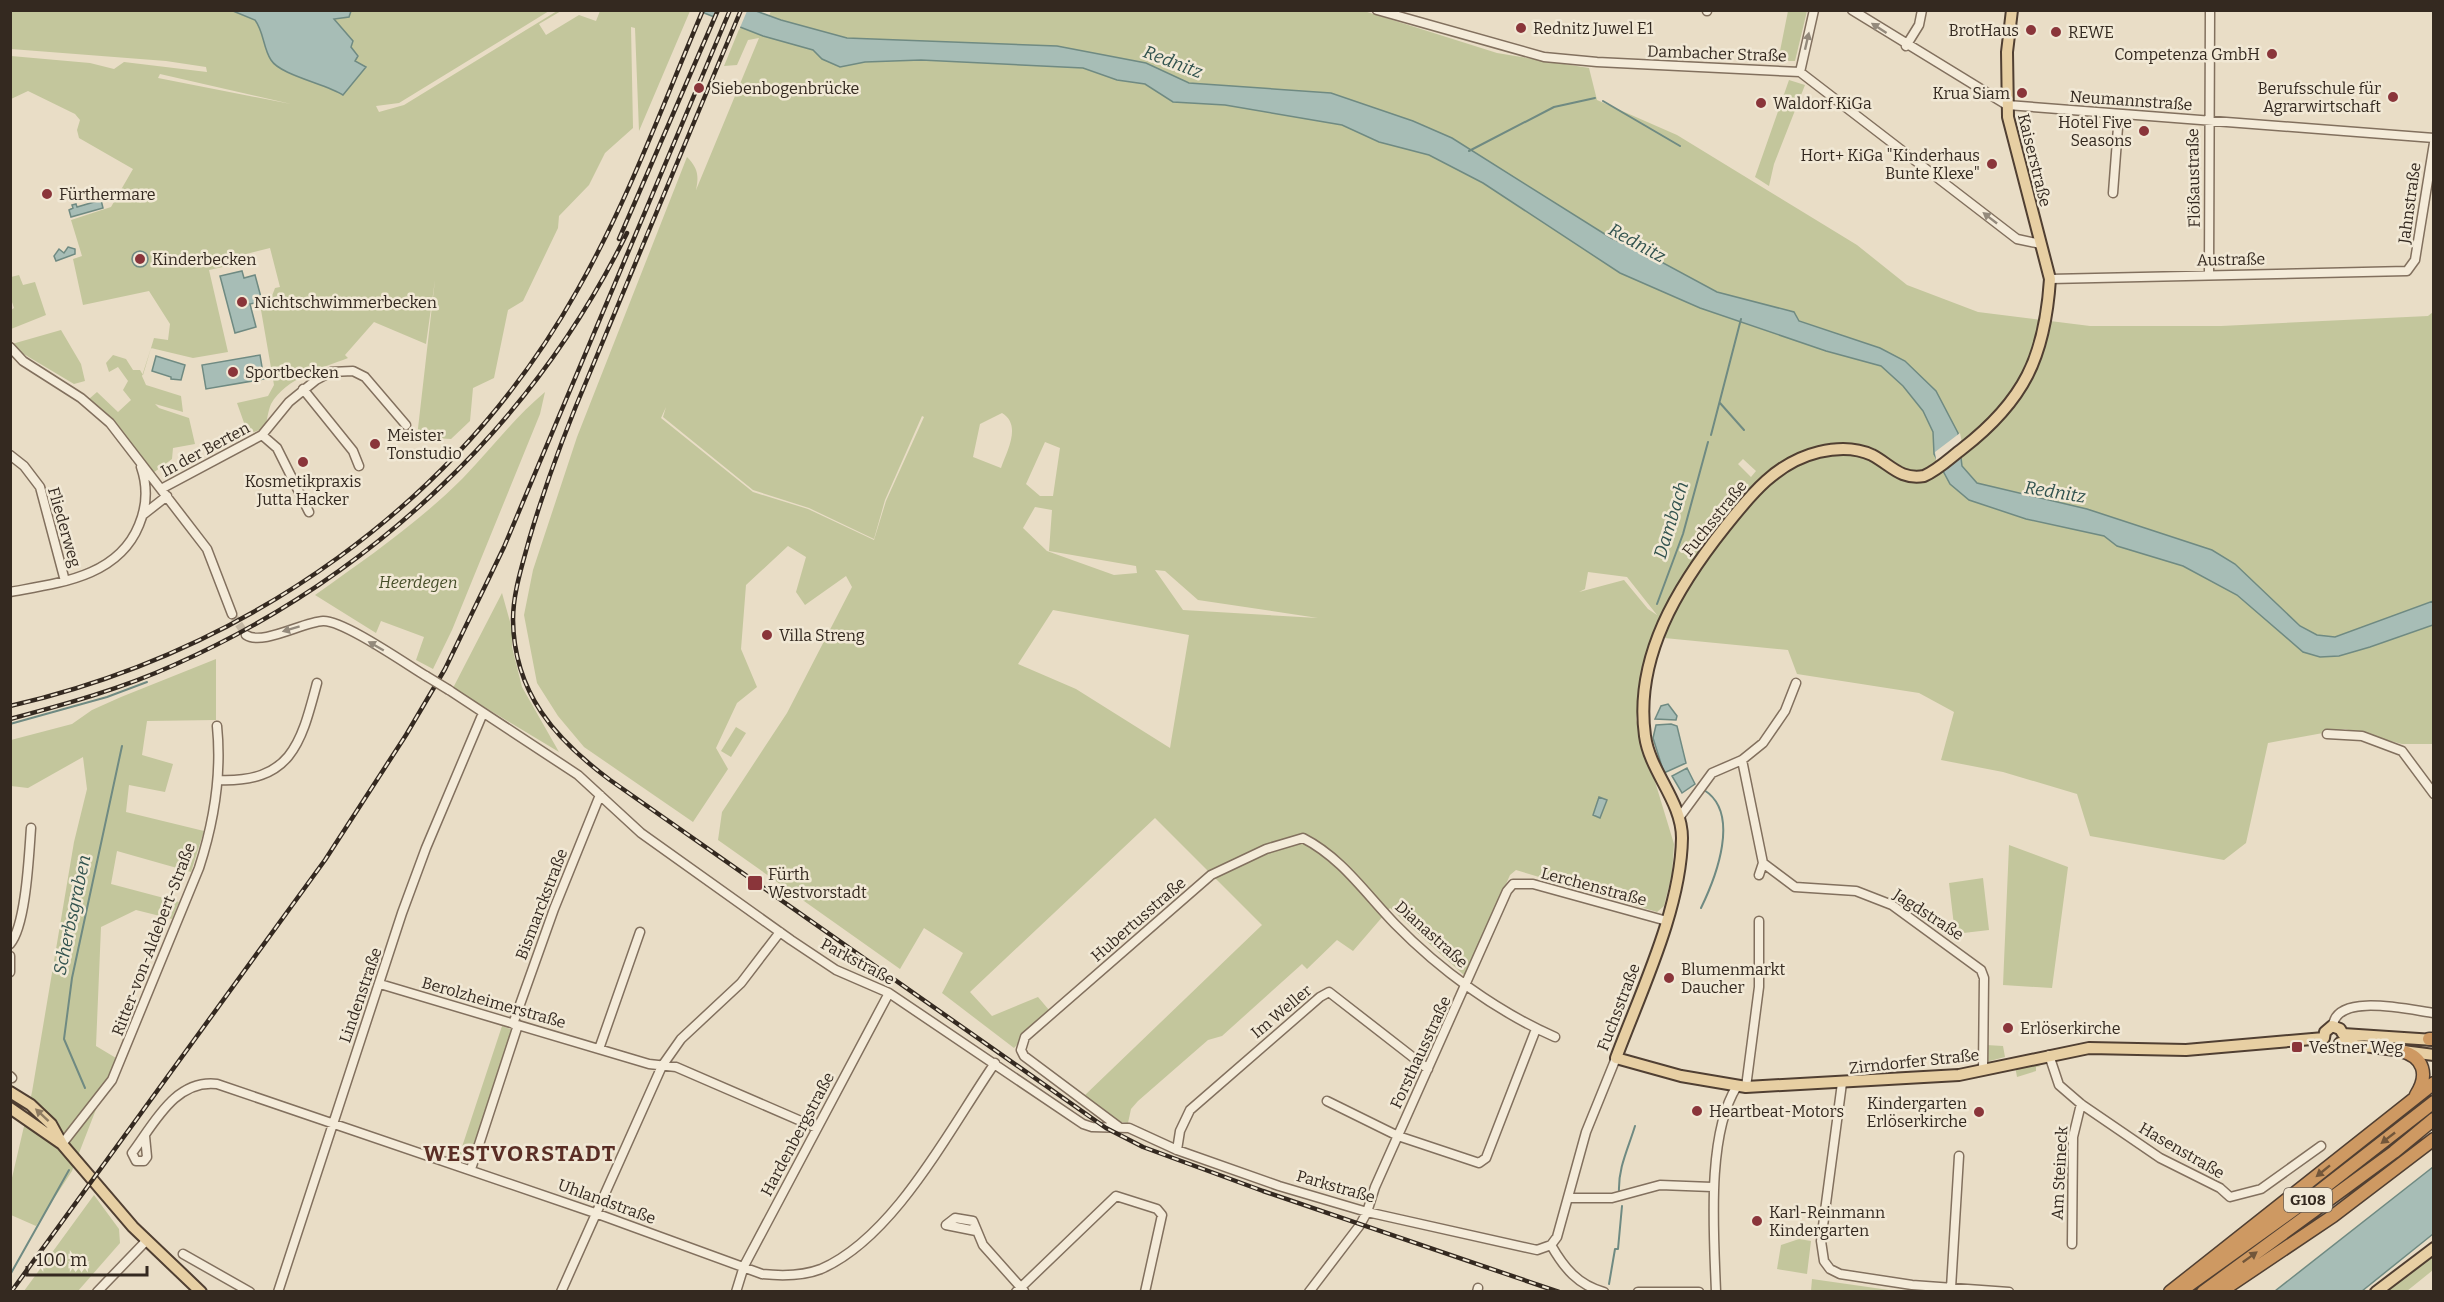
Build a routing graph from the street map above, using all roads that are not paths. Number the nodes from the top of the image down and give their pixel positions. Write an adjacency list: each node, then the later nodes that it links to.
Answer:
1 (1377, 10): 8 (street, Dambacher Straße)
2 (1814, 10): 8 (street, one-way to 2)
3 (1852, 10): 7 (street, Neumannstraße, one-way to 3)
4 (1922, 10): 7 (street)
5 (2012, 10): 9 (main road, Kaiserstraße)
6 (2210, 10): 11 (street, Flößaustraße)
7 (1906, 46): 9 (street, Neumannstraße)
8 (1800, 72): 15 (street, Dambacher Straße, one-way to 8)
9 (2007, 105): 10 (street, Neumannstraße); 15 (main road, Kaiserstraße)
10 (2119, 114): 11 (street, Neumannstraße); 14 (street)
11 (2208, 120): 12 (street, Neumannstraße); 17 (street, Flößaustraße)
12 (2433, 138)
13 (2433, 144): 16 (street, Jahnstraße)
14 (2113, 193)
15 (2041, 244): 18 (main road, Fuchsstraße)
16 (2412, 267): 17 (street, Austraße)
17 (2209, 274): 18 (street, Austraße)
18 (2050, 279): 42 (main road, Fuchsstraße)
19 (10, 347): 24 (street)
20 (303, 389): 21 (street, In der Berten); 22 (street, In der Berten); 25 (street)
21 (406, 425)
22 (262, 435): 26 (street, In der Berten); 27 (street, In der Berten)
23 (10, 455): 29 (street, Fliederweg)
24 (138, 460): 26 (street); 28 (street)
25 (359, 466)
26 (164, 492): 28 (street, In der Berten); 31 (street)
27 (309, 512)
28 (143, 514): 29 (street)
29 (65, 581): 30 (street)
30 (10, 592)
31 (232, 614)
32 (246, 635): 35 (street, Parkstraße, one-way to 32, bridge)
33 (317, 683): 39 (street)
34 (1796, 683): 38 (street)
35 (483, 713): 41 (street, Parkstraße); 55 (street, Lindenstraße)
36 (217, 726): 39 (street, Ritter-von-Aldebert-Straße)
37 (2327, 734): 40 (street)
38 (1742, 760): 42 (street); 45 (street)
39 (218, 780): 92 (street, Ritter-von-Aldebert-Straße)
40 (2433, 794)
41 (600, 795): 51 (street, Parkstraße); 59 (street, Bismarckstraße)
42 (1679, 818): 48 (main road, Fuchsstraße)
43 (31, 828): 52 (street)
44 (1303, 838): 56 (street, Dianastraße); 70 (street, Hubertusstraße)
45 (1763, 863): 46 (street); 75 (street, Jagdstraße)
46 (1759, 875)
47 (1514, 884): 48 (street, Lerchenstraße); 56 (street, Forsthausstraße)
48 (1667, 921): 71 (main road, Fuchsstraße)
49 (1759, 921): 78 (street)
50 (640, 932): 66 (street)
51 (780, 932): 57 (street, Parkstraße); 73 (street)
52 (10, 944)
53 (10, 956): 54 (street)
54 (10, 972)
55 (380, 984): 59 (street, Berolzheimerstraße); 86 (street, Lindenstraße)
56 (1467, 986): 61 (street, Dianastraße); 74 (street, Forsthausstraße)
57 (889, 993): 72 (street, Parkstraße); 88 (street, Hardenbergstraße)
58 (2433, 1013): 60 (street)
59 (516, 1025): 66 (street, Berolzheimerstraße); 96 (street, Bismarckstraße)
60 (2333, 1026): 63 (main road); 64 (main road)
61 (1536, 1029): 62 (street, Dianastraße); 90 (street)
62 (1555, 1037)
63 (2324, 1038): 64 (main road); 68 (main road, Zirndorfer Straße)
64 (2341, 1039): 65 (main road); 67 (main road)
65 (2432, 1039)
66 (599, 1048): 73 (street, Berolzheimerstraße)
67 (2401, 1051): 69 (main road); 80 (highway)
68 (2049, 1055): 75 (main road, Zirndorfer Straße); 83 (street, Hasenstraße)
69 (2433, 1055)
70 (1024, 1056): 87 (street, Parkstraße)
71 (1616, 1058): 78 (main road, Zirndorfer Straße); 98 (street, Fuchsstraße)
72 (994, 1064): 87 (street, Parkstraße); 107 (street, Uhlandstraße)
73 (662, 1066): 88 (street, Berolzheimerstraße); 100 (street)
74 (1428, 1070): 90 (street, Forsthausstraße); 94 (street, Im Weller)
75 (1983, 1070): 76 (main road, Zirndorfer Straße)
76 (1842, 1083): 78 (main road, Zirndorfer Straße); 108 (street)
77 (2433, 1083): 80 (highway)
78 (1742, 1086): 97 (street)
79 (10, 1092): 92 (main road, one-way to 79)
80 (2415, 1096): 123 (highway, one-way to 123)
81 (1326, 1101): 90 (street, Forsthausstraße)
82 (2433, 1102): 124 (highway, G108, one-way to 124)
83 (2081, 1104): 93 (street, Hasenstraße); 103 (street, Am Steineck)
84 (10, 1108): 92 (main road)
85 (2433, 1119): 125 (highway, G108, one-way to 85)
86 (333, 1122): 89 (street, Uhlandstraße); 96 (street, Uhlandstraße); 113 (street, Lindenstraße)
87 (1119, 1126): 94 (street, Parkstraße)
88 (817, 1128): 107 (street, Hardenbergstraße)
89 (145, 1136)
90 (1398, 1136): 99 (street, Forsthausstraße)
91 (2433, 1139): 126 (highway)
92 (62, 1144): 102 (main road)
93 (2321, 1146)
94 (1177, 1150): 99 (street, Parkstraße)
95 (1959, 1156): 108 (street)
96 (471, 1169): 100 (street, Uhlandstraße)
97 (1712, 1187): 98 (street); 121 (street)
98 (1568, 1198): 104 (street, Fuchsstraße)
99 (1367, 1212): 104 (street, Parkstraße); 117 (street, Forsthausstraße)
100 (595, 1213): 107 (street, Uhlandstraße); 114 (street)
101 (976, 1231): 109 (street)
102 (147, 1240): 110 (street); 111 (main road)
103 (2072, 1244)
104 (1551, 1245): 118 (street)
105 (2433, 1248): 127 (main road)
106 (183, 1254): 112 (street)
107 (744, 1266): 115 (street, Hardenbergstraße)
108 (1951, 1288): 122 (street)
109 (1020, 1290): 116 (street)
110 (97, 1292)
111 (201, 1292)
112 (250, 1292)
113 (278, 1292)
114 (561, 1292)
115 (736, 1292)
116 (1145, 1292)
117 (1309, 1292)
118 (1604, 1292)
119 (1638, 1292): 120 (street)
120 (1699, 1292)
121 (1716, 1292)
122 (2008, 1292)
123 (2170, 1292)
124 (2179, 1292)
125 (2203, 1292)
126 (2220, 1292)
127 (2376, 1292)

